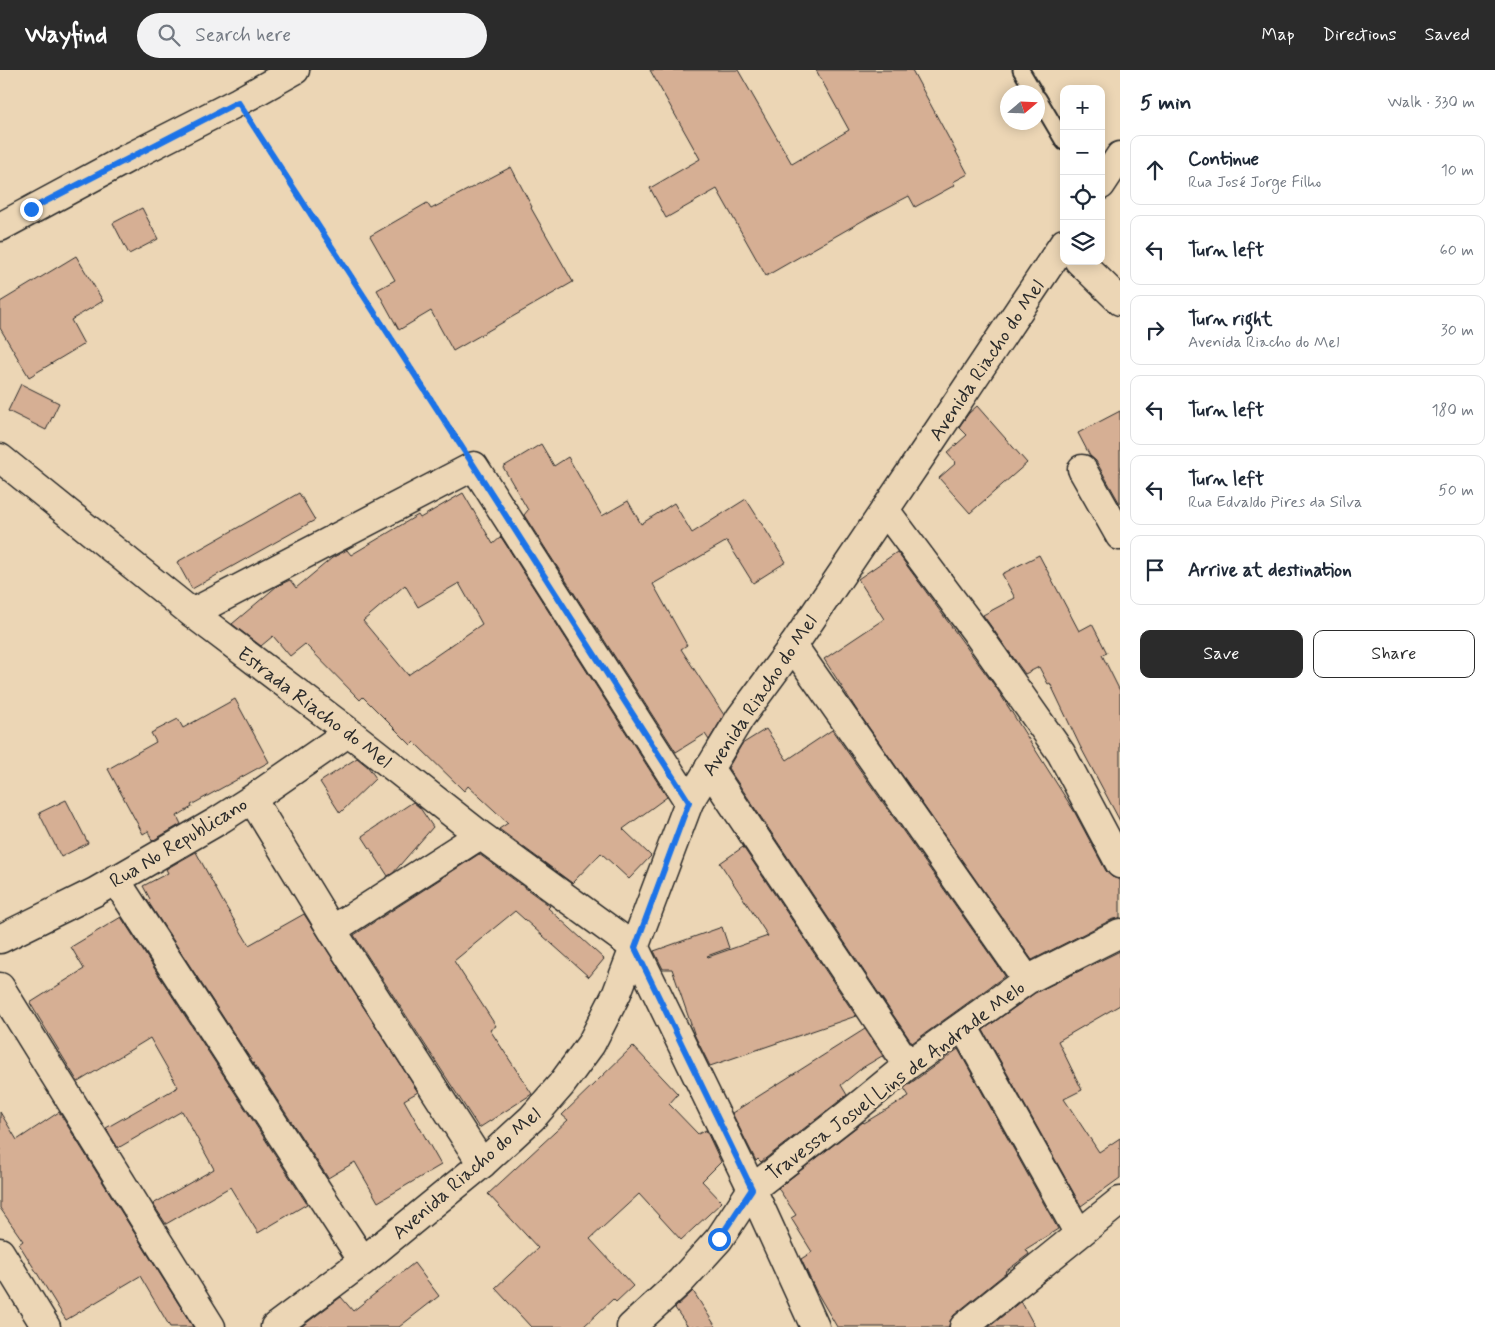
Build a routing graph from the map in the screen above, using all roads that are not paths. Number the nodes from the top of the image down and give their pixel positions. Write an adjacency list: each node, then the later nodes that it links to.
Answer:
1 (295, 70): 8 (street)
2 (1021, 70): 3 (lane)
3 (1030, 85)
4 (1045, 110): 5 (lane)
5 (1060, 135)
6 (1120, 156): 7 (street)
7 (1105, 179)
8 (0, 227)
9 (1060, 260): 14 (street, Avenida Riacho do Mel)
10 (1083, 265): 11 (street)
11 (1120, 301)
12 (0, 458): 16 (street, Estrada Riacho do Mel)
13 (1082, 469): 15 (street)
14 (885, 510): 17 (street, Avenida Riacho do Mel); 23 (street)
15 (1120, 536)
16 (192, 613): 18 (street, Estrada Riacho do Mel); 21 (street)
17 (793, 646): 19 (street, Avenida Riacho do Mel); 29 (street)
18 (349, 732): 20 (street, Rua No Republicano); 22 (street, Estrada Riacho do Mel)
19 (709, 768): 21 (street, Avenida Riacho do Mel); 32 (street)
20 (252, 799): 24 (street, Rua No Republicano); 25 (street)
21 (689, 802): 28 (street, Avenida Riacho do Mel)
22 (480, 836): 25 (street); 28 (street, Estrada Riacho do Mel)
23 (1120, 864)
24 (115, 880): 27 (street, Rua No Republicano); 38 (street)
25 (332, 930): 33 (street)
26 (1120, 933): 29 (street, Travessa Josuel Lins de Andrade Melo)
27 (0, 939)
28 (635, 948): 33 (street, Avenida Riacho do Mel); 34 (street)
29 (1027, 980): 31 (street, Travessa Josuel Lins de Andrade Melo)
30 (0, 987): 40 (street)
31 (963, 1026): 32 (street, Travessa Josuel Lins de Andrade Melo); 36 (street)
32 (908, 1065): 34 (street, Travessa Josuel Lins de Andrade Melo)
33 (482, 1164): 38 (street, Avenida Riacho do Mel)
34 (752, 1189): 42 (street, Travessa Josuel Lins de Andrade Melo); 43 (street)
35 (1120, 1201): 36 (street)
36 (1079, 1234): 44 (street)
37 (0, 1252): 39 (street)
38 (363, 1261): 41 (street, Avenida Riacho do Mel)
39 (46, 1327)
40 (211, 1327)
41 (275, 1327)
42 (631, 1327)
43 (815, 1327)
44 (964, 1327)

